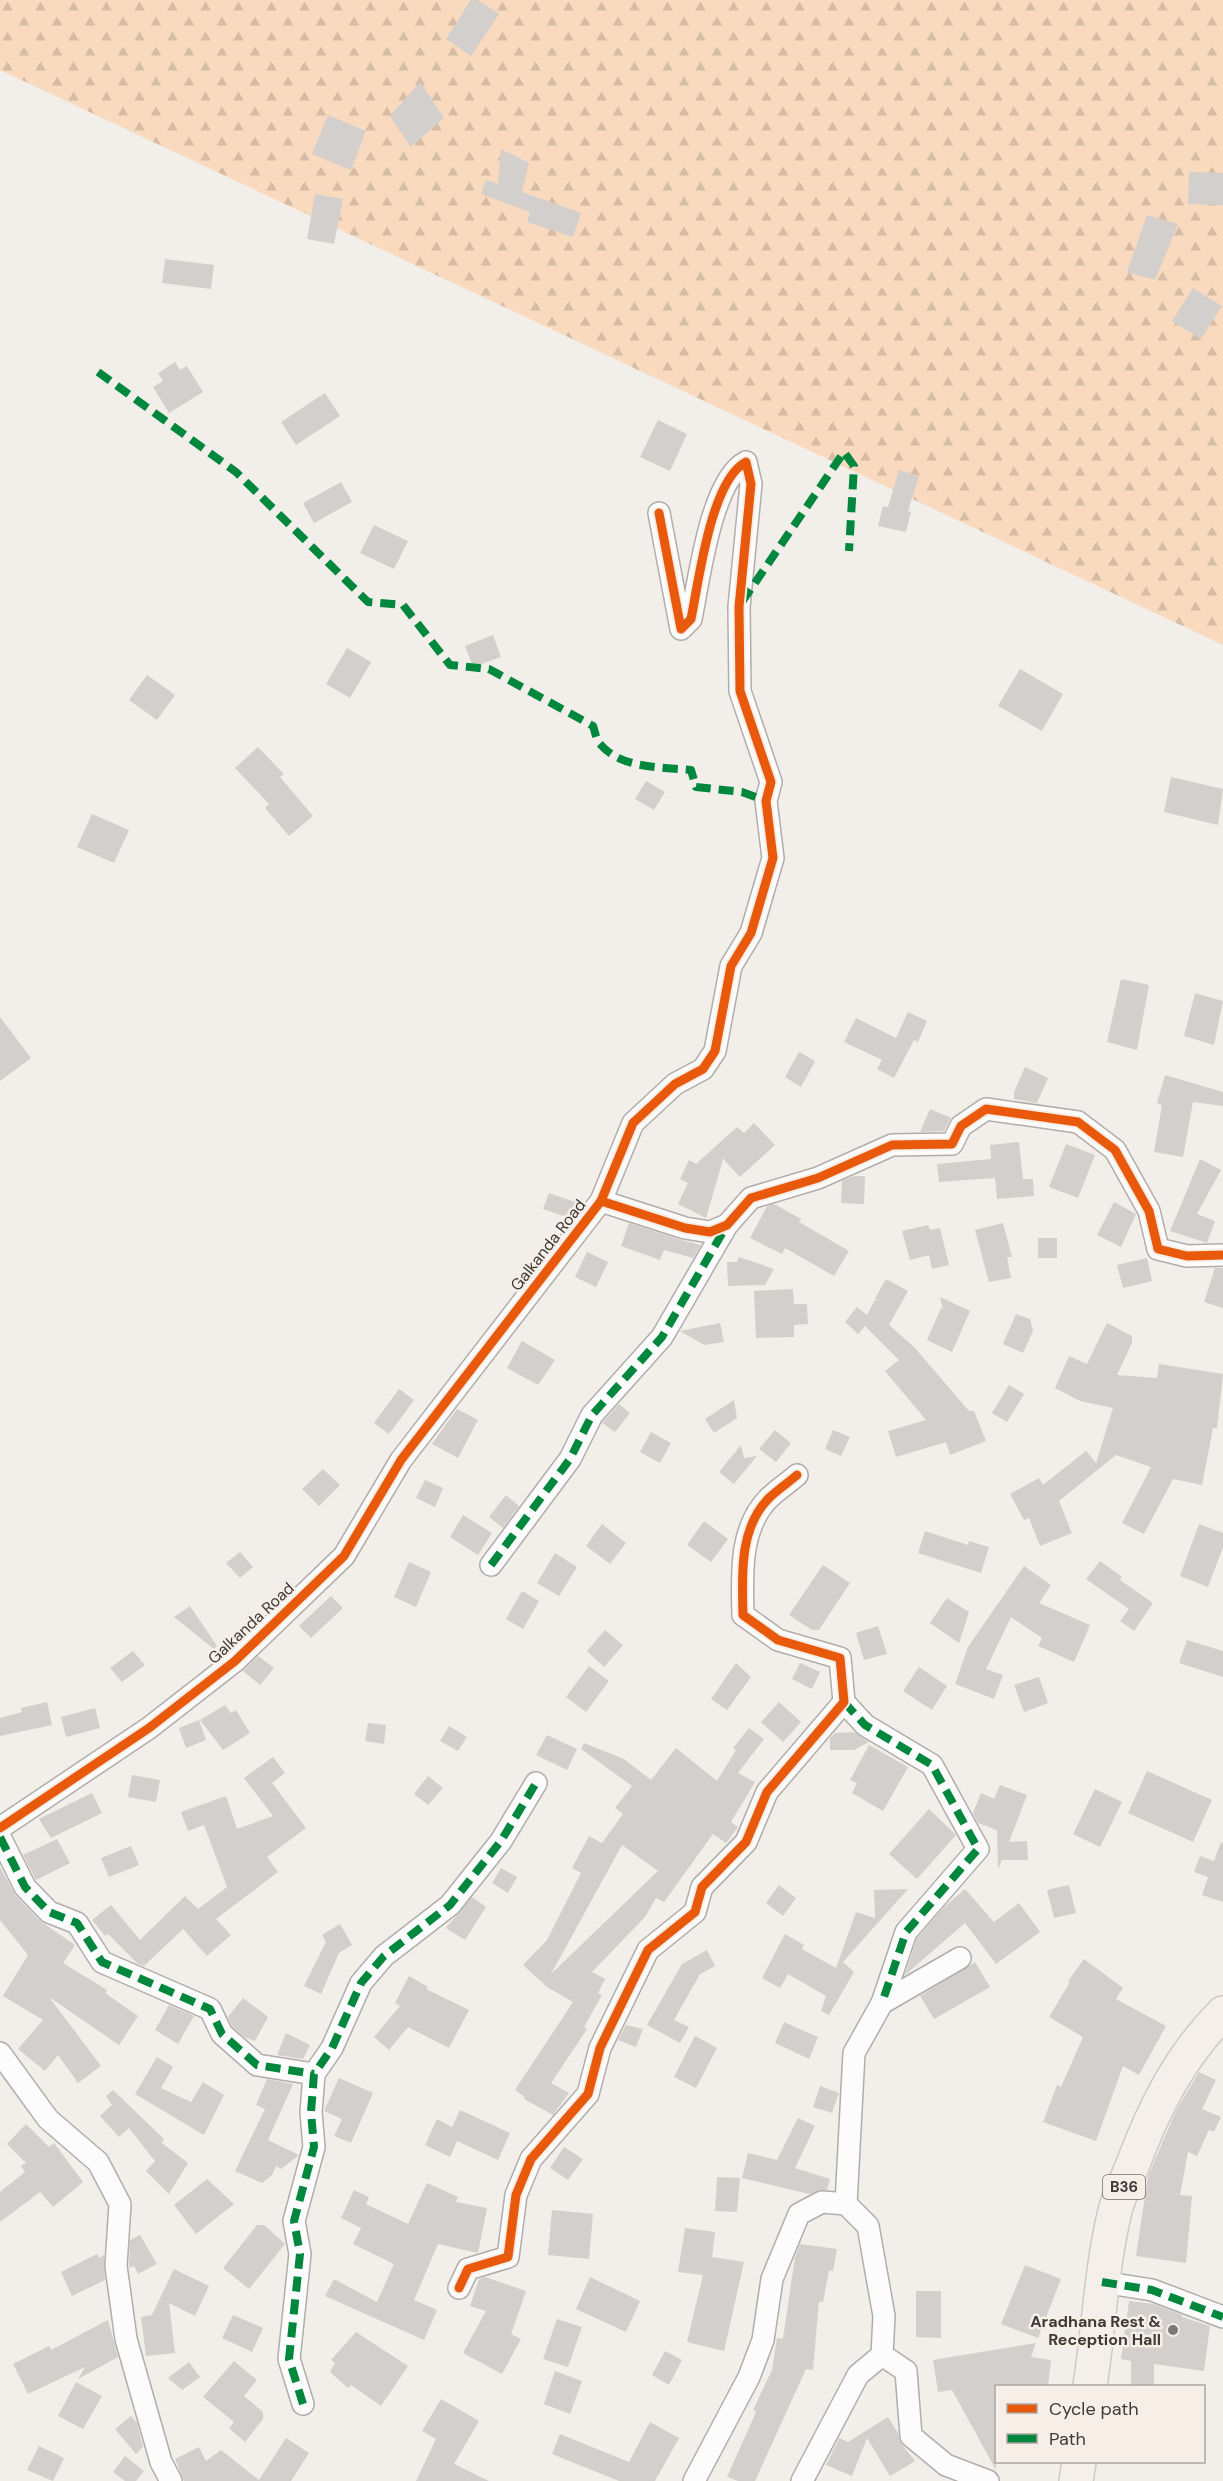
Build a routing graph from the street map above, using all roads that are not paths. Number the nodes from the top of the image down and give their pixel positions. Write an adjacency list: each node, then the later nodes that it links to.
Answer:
1 (659, 513): 2 (street)
2 (601, 1201): 3 (street, Galkanda Road); 9 (street, Galkanda Road)
3 (727, 1225): 4 (street); 6 (street)
4 (1223, 1255)
5 (797, 1475): 7 (street)
6 (490, 1565)
7 (844, 1702): 12 (street); 18 (street)
8 (536, 1783): 15 (street)
9 (0, 1828)
10 (0, 1837): 15 (street)
11 (960, 1958): 12 (street)
12 (882, 2002): 16 (street)
13 (1223, 2013): 17 (main road, B36)
14 (0, 2053): 24 (street)
15 (315, 2074): 22 (street)
16 (846, 2204): 20 (street); 25 (street)
17 (1102, 2282): 19 (street); 21 (main road, B36)
18 (459, 2288)
19 (1223, 2317)
20 (882, 2355): 26 (street); 27 (street)
21 (1090, 2385)
22 (303, 2404)
23 (1079, 2463): 28 (main road)
24 (171, 2481)
25 (694, 2481)
26 (802, 2481)
27 (988, 2481)
28 (1076, 2481)

